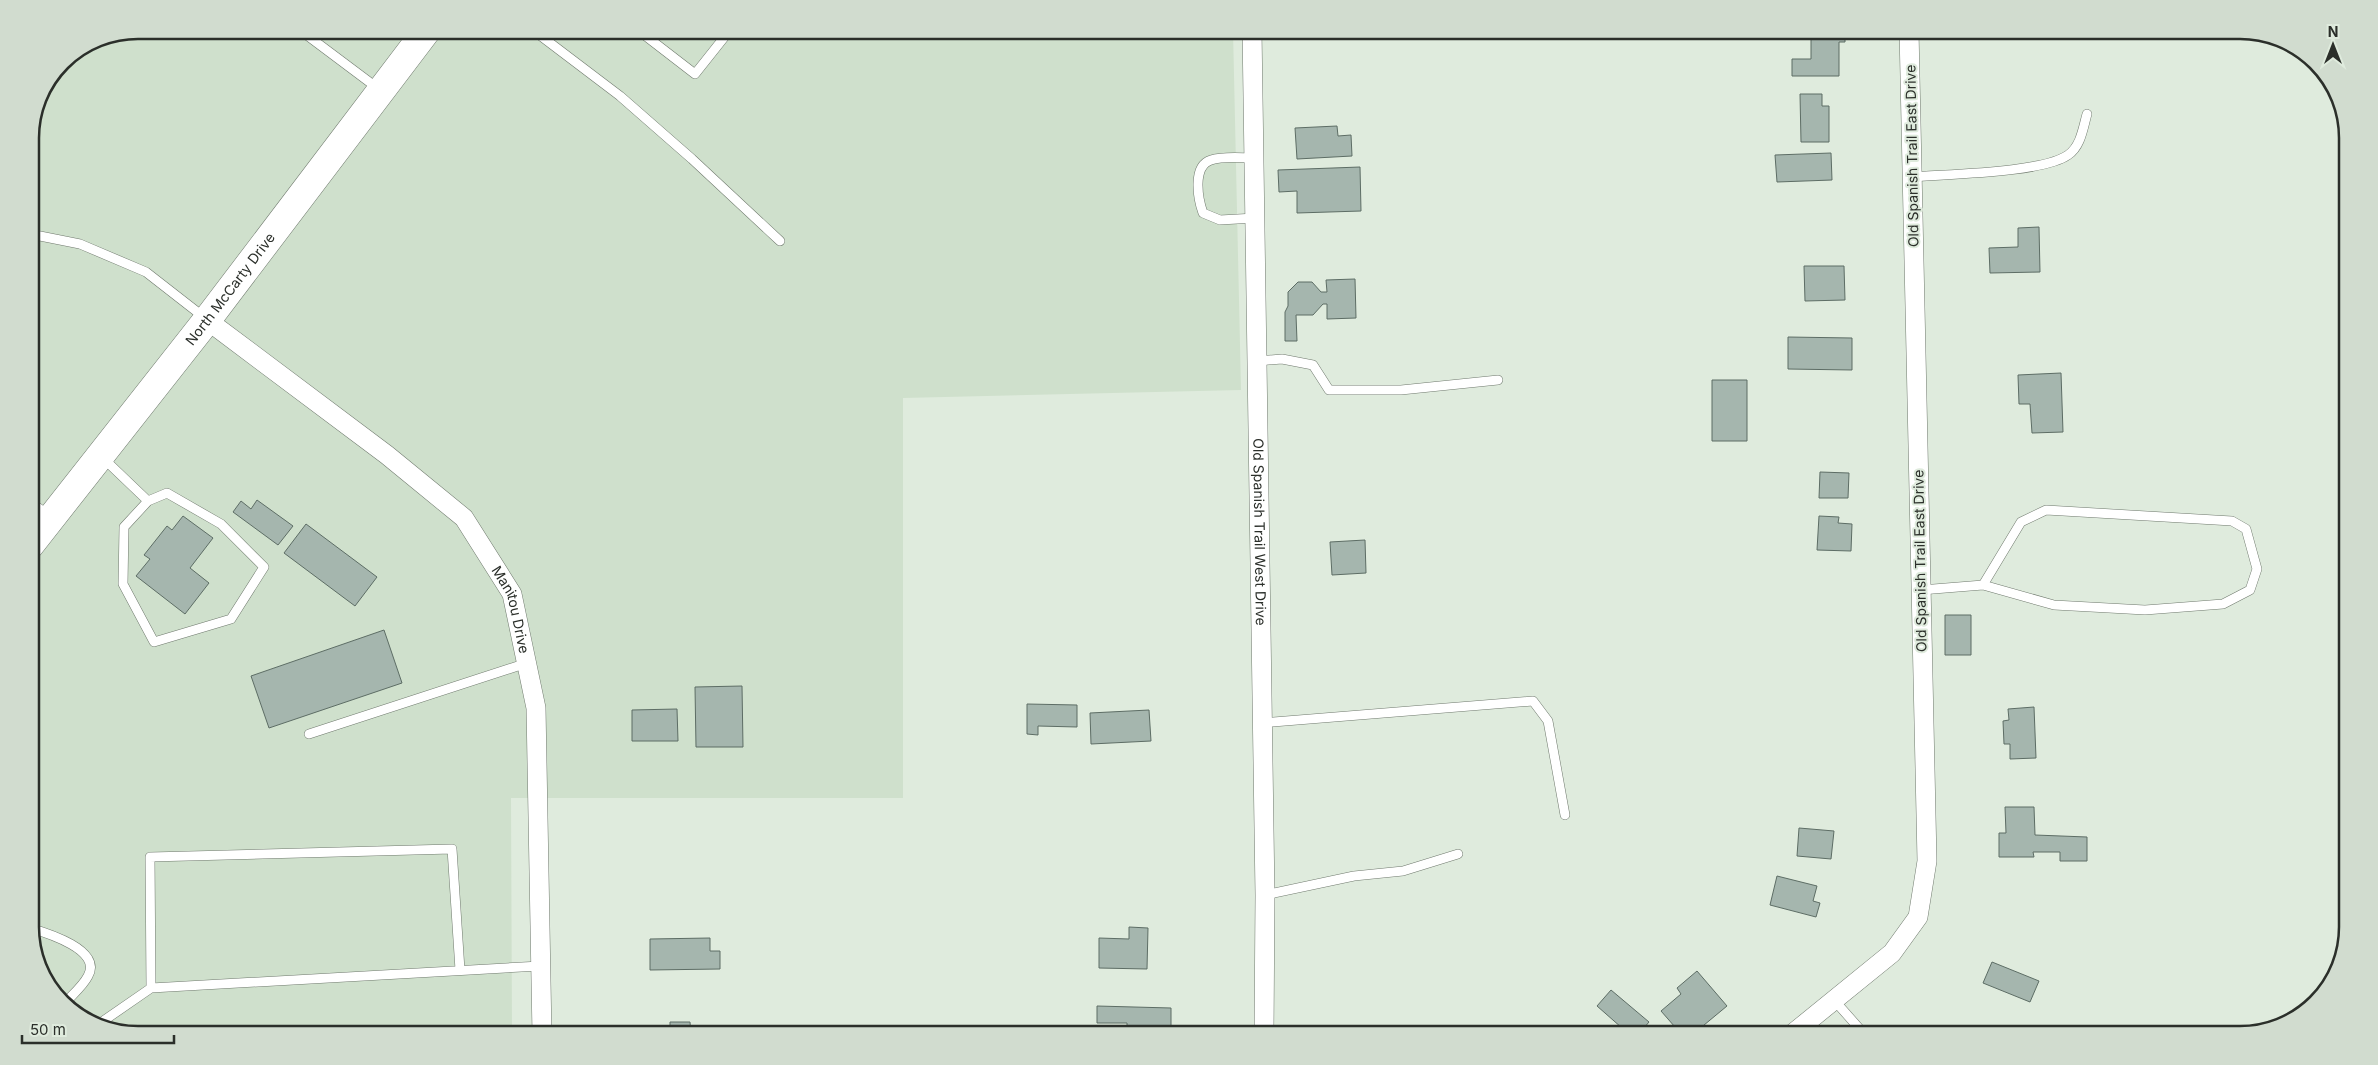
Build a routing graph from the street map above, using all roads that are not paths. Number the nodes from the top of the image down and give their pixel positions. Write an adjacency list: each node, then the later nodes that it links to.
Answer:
1 (312, 39): 8 (lane)
2 (420, 39): 8 (main road, North McCarty Drive)
3 (545, 39): 14 (lane)
4 (650, 39): 5 (lane)
5 (723, 39)
6 (1252, 39): 10 (street, Old Spanish Trail West Drive)
7 (1909, 39): 11 (street, Old Spanish Trail East Drive)
8 (381, 91): 15 (main road, North McCarty Drive)
9 (2087, 114): 11 (lane)
10 (1254, 158): 12 (street, Old Spanish Trail West Drive); 12 (lane)
11 (1912, 177): 22 (street, Old Spanish Trail East Drive)
12 (1255, 218): 16 (street, Old Spanish Trail West Drive)
13 (39, 236): 15 (lane)
14 (780, 241)
15 (207, 320): 18 (main road, North McCarty Drive); 23 (street, Manitou Drive)
16 (1258, 361): 17 (lane); 24 (street, Old Spanish Trail West Drive)
17 (1498, 380)
18 (101, 456): 19 (lane); 20 (main road, North McCarty Drive)
19 (148, 501): 19 (lane)
20 (39, 515)
21 (1983, 585): 21 (lane); 22 (lane)
22 (1921, 590): 34 (street, Old Spanish Trail East Drive)
23 (527, 663): 25 (lane); 30 (street, Manitou Drive)
24 (1262, 723): 26 (lane); 28 (street, Old Spanish Trail West Drive)
25 (309, 734)
26 (1565, 815)
27 (1458, 854): 28 (lane)
28 (1265, 895): 37 (street, Old Spanish Trail West Drive)
29 (39, 931): 33 (lane)
30 (540, 966): 31 (lane); 36 (street, Manitou Drive)
31 (460, 970): 32 (lane); 32 (lane)
32 (151, 988): 35 (lane)
33 (69, 998)
34 (1834, 1000): 38 (street, Old Spanish Trail East Drive); 39 (lane)
35 (104, 1020)
36 (542, 1026)
37 (1264, 1026)
38 (1802, 1026)
39 (1857, 1026)

